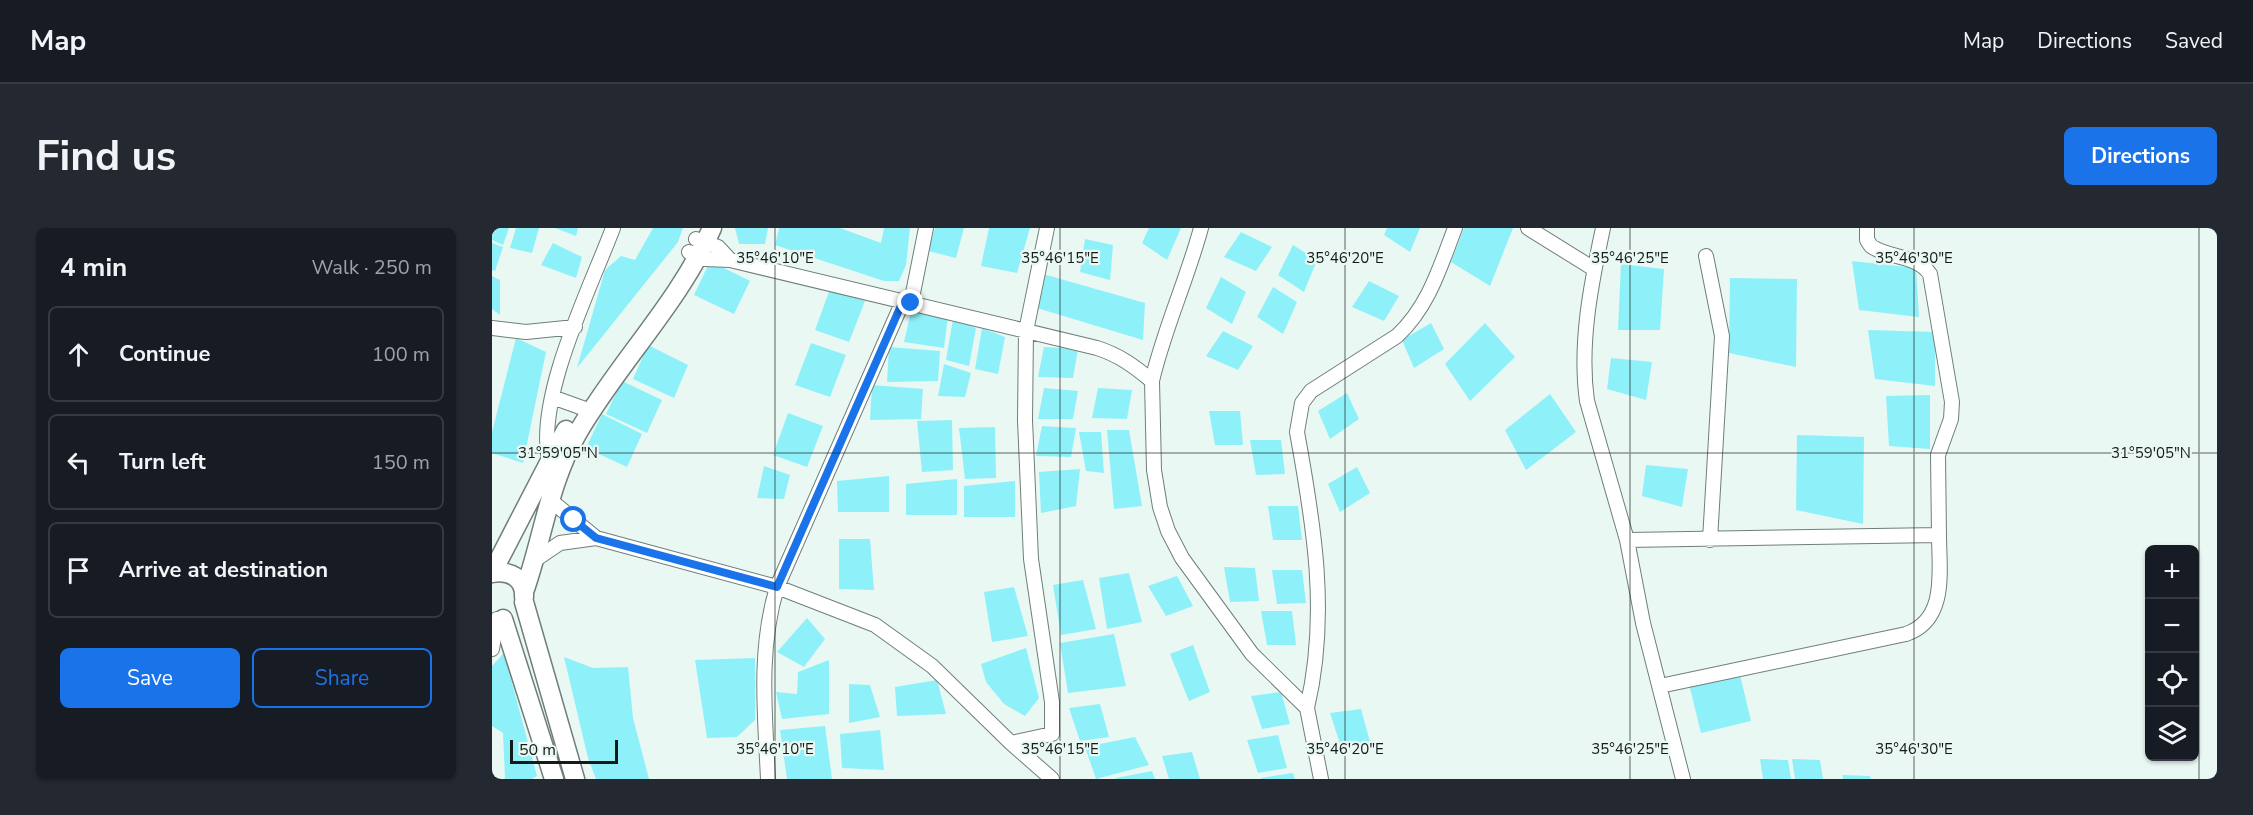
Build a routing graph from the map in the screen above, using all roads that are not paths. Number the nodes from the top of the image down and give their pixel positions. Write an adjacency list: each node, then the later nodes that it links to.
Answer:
1 (613, 228): 13 (street)
2 (926, 228): 12 (street)
3 (1047, 228): 15 (street)
4 (1201, 228): 16 (street)
5 (1455, 228): 32 (street)
6 (1528, 228): 11 (street)
7 (1603, 228): 11 (street)
8 (1867, 228): 21 (street)
9 (700, 241): 12 (street); 18 (main road)
10 (1706, 256): 24 (street)
11 (1594, 269): 23 (street)
12 (907, 302): 15 (street); 27 (street)
13 (575, 327): 14 (street); 17 (street)
14 (492, 328)
15 (1026, 332): 16 (street); 33 (street)
16 (1152, 381): 32 (street)
17 (552, 397): 18 (street); 19 (street)
18 (586, 408): 19 (main road)
19 (555, 463): 20 (main road); 26 (main road)
20 (549, 499): 22 (street); 25 (main road)
21 (1939, 535): 24 (street); 31 (street)
22 (596, 538): 25 (street); 27 (street)
23 (1627, 540): 24 (street); 31 (street)
24 (1710, 540)
25 (535, 560): 28 (main road)
26 (492, 573): 28 (main road)
27 (777, 587): 33 (street); 36 (street)
28 (524, 595): 29 (main road); 35 (main road)
29 (497, 618): 30 (street); 34 (main road)
30 (492, 649)
31 (1660, 686): 39 (street)
32 (1307, 708): 38 (street)
33 (1011, 743): 37 (street)
34 (554, 779)
35 (575, 779)
36 (768, 779)
37 (1052, 779)
38 (1321, 779)
39 (1683, 779)

